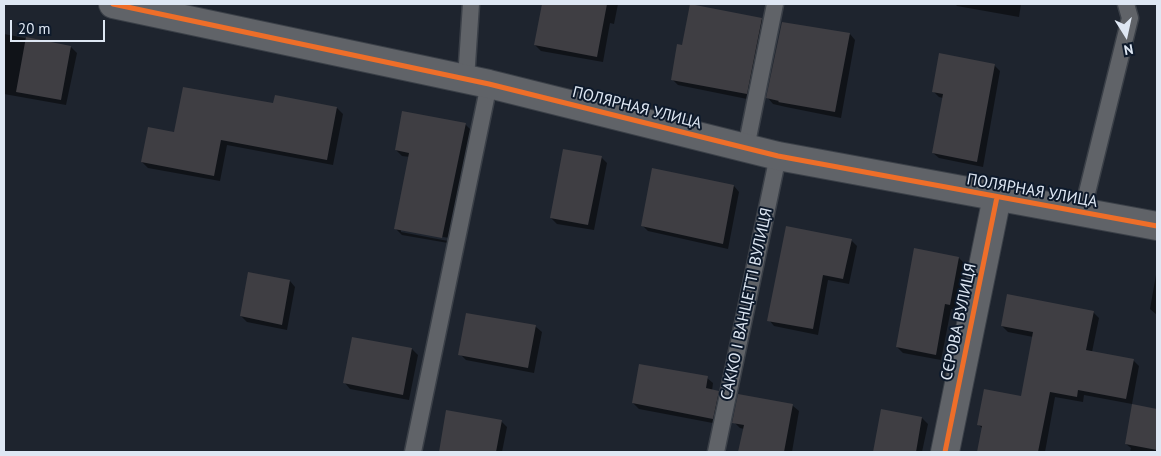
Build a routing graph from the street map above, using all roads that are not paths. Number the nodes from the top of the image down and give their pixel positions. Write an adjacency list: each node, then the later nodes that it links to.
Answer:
1 (113, 4): 5 (street, ПОЛЯРНАЯ УЛИЦА)
2 (471, 4): 5 (lane)
3 (775, 4): 6 (lane)
4 (1126, 4): 9 (lane)
5 (478, 81): 6 (street, ПОЛЯРНАЯ УЛИЦА); 11 (lane)
6 (746, 148): 7 (street, ПОЛЯРНАЯ УЛИЦА)
7 (778, 156): 8 (street, ПОЛЯРНАЯ УЛИЦА); 12 (lane, САККО І ВАНЦЕТТІ ВУЛИЦЯ)
8 (998, 197): 9 (street, ПОЛЯРНАЯ УЛИЦА); 13 (street, СЄРОВА ВУЛИЦЯ)
9 (1082, 213): 10 (street, ПОЛЯРНАЯ УЛИЦА)
10 (1157, 226)
11 (413, 452)
12 (716, 452)
13 (945, 452)

